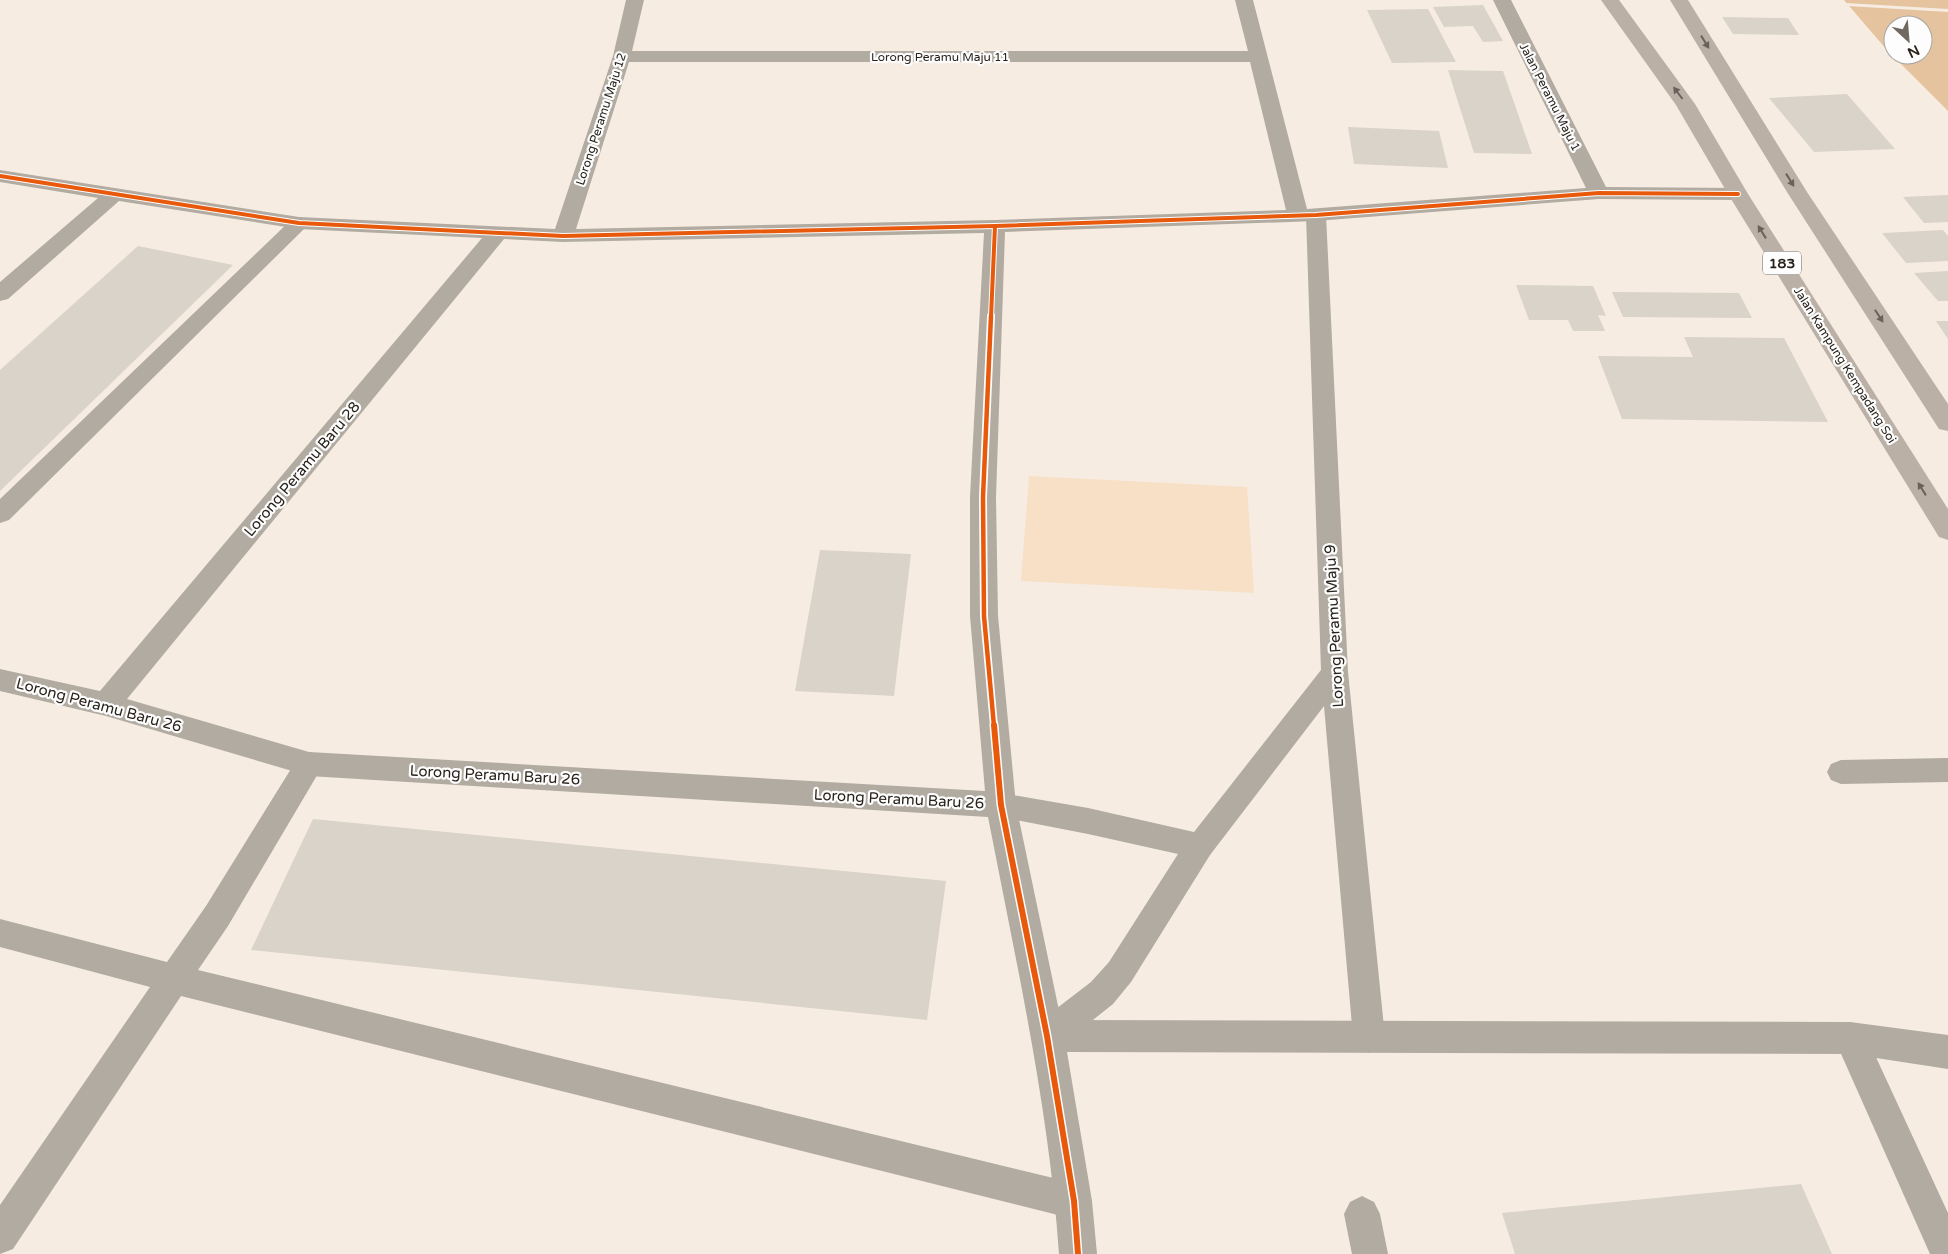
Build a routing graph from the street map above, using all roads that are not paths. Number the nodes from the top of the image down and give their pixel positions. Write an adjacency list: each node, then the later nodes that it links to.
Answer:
1 (635, 0): 6 (street, Lorong Peramu Maju 12)
2 (1244, 0): 7 (street)
3 (1502, 0): 9 (street, Jalan Peramu Maju 1)
4 (1610, 0): 11 (highway, Jalan Kampung Kempadang Soi / 183, one-way to 4)
5 (1679, 0): 18 (highway, one-way to 18)
6 (622, 56): 7 (street, Lorong Peramu Maju 11); 16 (street, Lorong Peramu Maju 12)
7 (1258, 57): 12 (street)
8 (0, 176): 10 (street)
9 (1599, 193): 11 (street); 12 (street)
10 (114, 194): 13 (street); 17 (street)
11 (1738, 194): 20 (highway, Jalan Kampung Kempadang Soi / 183, one-way to 11)
12 (1307, 215): 14 (street); 21 (lane, Lorong Peramu Maju 9)
13 (299, 223): 15 (street); 19 (lane)
14 (995, 226): 16 (street); 27 (street)
15 (497, 234): 16 (street); 23 (street, Lorong Peramu Baru 28)
16 (563, 236)
17 (0, 294)
18 (1948, 423)
19 (0, 514)
20 (1948, 530)
21 (1335, 672): 28 (lane); 32 (lane, Lorong Peramu Maju 9)
22 (0, 680): 23 (street, Lorong Peramu Baru 26)
23 (106, 704): 24 (street, Lorong Peramu Baru 26)
24 (309, 764): 27 (street, Lorong Peramu Baru 26); 30 (lane)
25 (1948, 770): 26 (lane)
26 (1841, 772)
27 (1001, 806): 28 (lane); 31 (street)
28 (1200, 846): 31 (lane)
29 (0, 933): 30 (lane)
30 (174, 979): 35 (lane); 37 (lane)
31 (1047, 1036): 32 (street); 35 (street)
32 (1369, 1037): 33 (street)
33 (1850, 1038): 34 (street); 38 (lane)
34 (1948, 1052)
35 (1074, 1201): 39 (street)
36 (1362, 1214): 40 (lane)
37 (0, 1236)
38 (1948, 1253)
39 (1078, 1254)
40 (1370, 1254)

